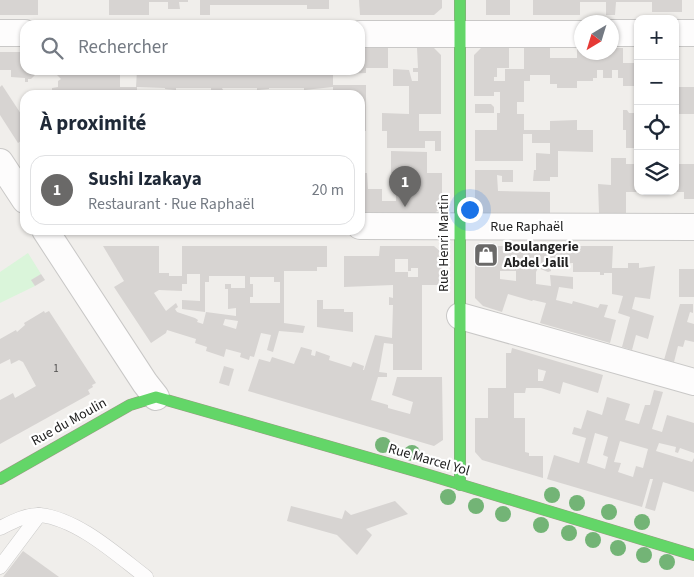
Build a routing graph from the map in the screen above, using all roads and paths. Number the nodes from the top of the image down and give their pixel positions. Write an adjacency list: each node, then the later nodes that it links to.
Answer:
1 (460, 0): 6 (street, Rue Henri Martin)
2 (0, 33): 3 (street)
3 (20, 33)
4 (694, 33): 10 (street)
5 (365, 34): 6 (street)
6 (460, 34): 7 (street); 14 (street, Rue Henri Martin)
7 (574, 34)
8 (619, 34): 9 (street)
9 (634, 34)
10 (679, 34)
11 (0, 162): 12 (street)
12 (20, 192)
13 (365, 226): 14 (street, Rue Raphaël)
14 (460, 226): 15 (street, Rue Raphaël); 17 (street, Rue Henri Martin)
15 (694, 227)
16 (48, 235): 19 (street)
17 (460, 316): 18 (street); 21 (street, Rue Henri Martin)
18 (694, 382)
19 (156, 397): 20 (street, Rue du Moulin); 21 (street, Rue Marcel Yol)
20 (0, 478)
21 (460, 485): 24 (street, Rue Marcel Yol)
22 (39, 515): 23 (lane); 25 (lane); 26 (lane)
23 (0, 528)
24 (694, 555)
25 (0, 567)
26 (146, 577)

